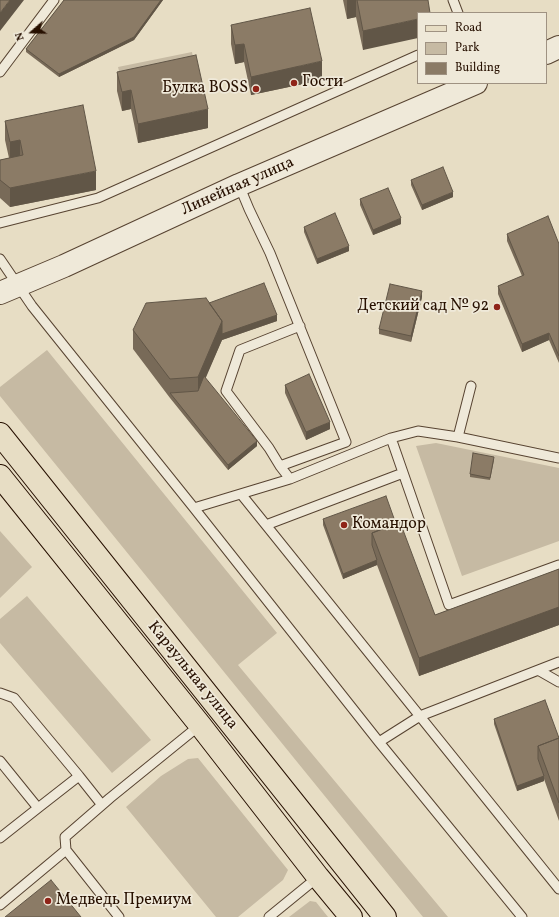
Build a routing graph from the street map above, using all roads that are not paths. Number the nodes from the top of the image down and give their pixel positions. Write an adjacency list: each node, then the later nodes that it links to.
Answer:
1 (54, 0): 7 (lane)
2 (453, 0): 3 (lane)
3 (458, 12)
4 (559, 48): 5 (street)
5 (547, 53)
6 (417, 55): 10 (lane)
7 (0, 72)
8 (474, 84): 9 (street, Линейная улица)
9 (239, 185): 12 (street, Линейная улица); 13 (lane)
10 (0, 223)
11 (0, 259): 12 (lane)
12 (9, 289): 24 (lane)
13 (300, 326): 19 (lane); 19 (lane)
14 (471, 386): 16 (lane)
15 (0, 434): 46 (main road, Караульная улица)
16 (458, 437): 17 (lane); 18 (lane)
17 (391, 438): 20 (lane); 22 (lane)
18 (559, 458)
19 (280, 466): 22 (lane)
20 (403, 473): 25 (lane); 26 (lane)
21 (0, 476): 32 (main road, Караульная улица)
22 (290, 478): 23 (lane)
23 (241, 494): 24 (lane); 25 (lane)
24 (194, 508): 33 (lane)
25 (266, 525): 31 (lane)
26 (559, 565)
27 (559, 662): 28 (lane)
28 (538, 670): 29 (lane); 31 (lane)
29 (559, 682)
30 (0, 693): 35 (lane)
31 (420, 716): 33 (lane); 41 (lane)
32 (200, 725): 36 (lane); 40 (main road, Караульная улица)
33 (379, 742): 47 (lane)
34 (0, 761): 37 (lane)
35 (79, 776): 36 (lane); 37 (lane)
36 (102, 805): 39 (lane)
37 (38, 808): 38 (lane)
38 (0, 838)
39 (66, 850): 42 (lane); 43 (lane)
40 (318, 877): 44 (lane); 45 (main road, Караульная улица)
41 (559, 889)
42 (0, 905)
43 (119, 917)
44 (269, 917)
45 (351, 917)
46 (384, 917)
47 (522, 917)

